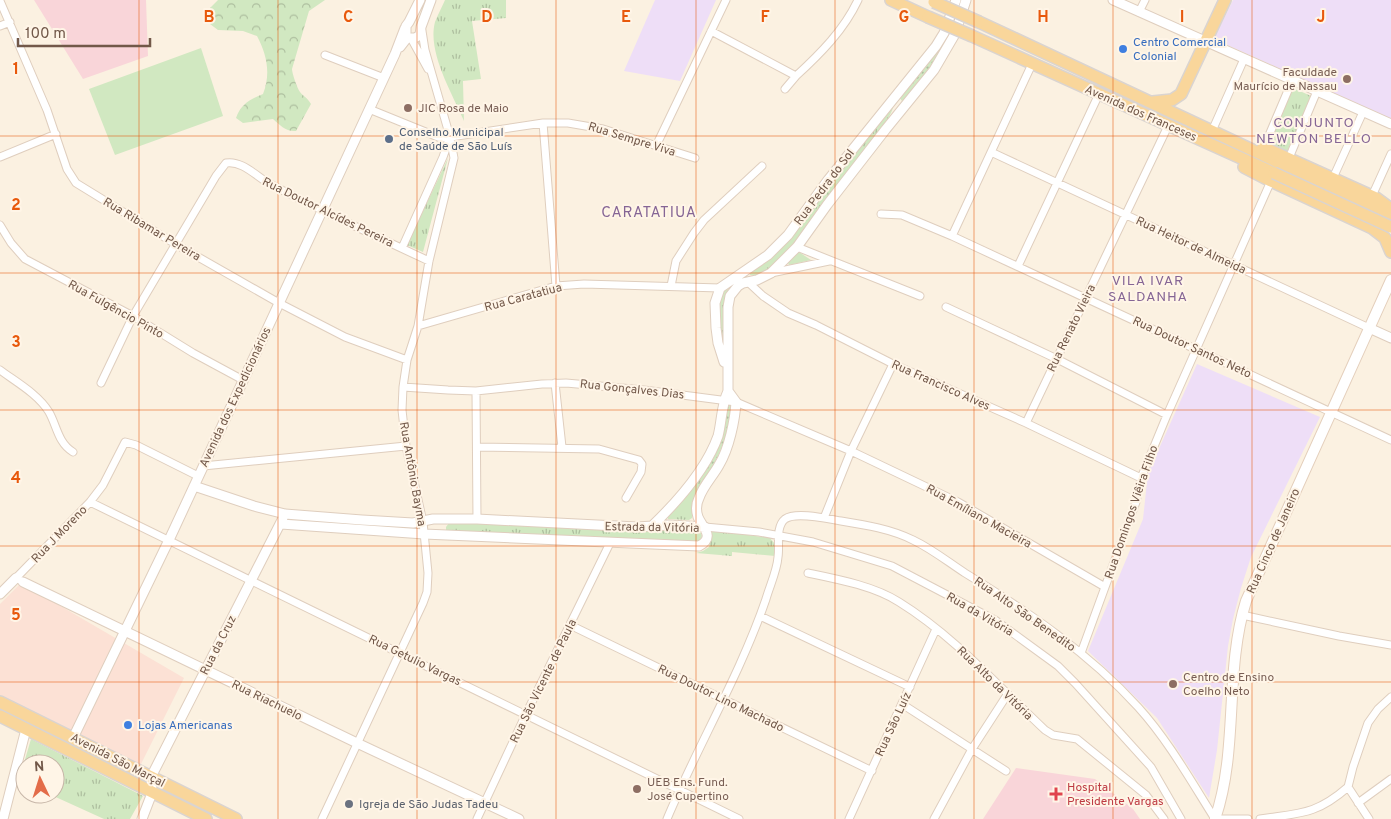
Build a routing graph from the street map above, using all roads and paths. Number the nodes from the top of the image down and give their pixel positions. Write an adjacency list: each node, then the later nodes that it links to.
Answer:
1 (420, 0): 15 (street, Avenida dos Expedicionários)
2 (431, 0): 17 (street)
3 (726, 0): 18 (street)
4 (858, 0): 25 (street)
5 (891, 0): 24 (main road, Avenida dos Franceses, bridge)
6 (956, 0): 32 (street, Rua Pedra do Sol)
7 (966, 0): 37 (street, Rua Pedra do Sol)
8 (1113, 0): 13 (street)
9 (1145, 0): 13 (street)
10 (1225, 0): 20 (main road)
11 (0, 1): 14 (street, Rua Ribamar Pereira)
12 (933, 1): 33 (main road, Avenida dos Franceses, bridge)
13 (1139, 12): 20 (street)
14 (10, 22): 16 (street); 41 (street, Rua Ribamar Pereira)
15 (407, 25): 17 (street); 19 (street); 21 (street, Avenida dos Expedicionários)
16 (0, 26)
17 (422, 29): 19 (street, Avenida dos Expedicionários); 28 (street, Rua Antônio Bayma)
18 (711, 31): 25 (street); 43 (street)
19 (410, 38): 21 (street, Avenida dos Expedicionários); 28 (street, Rua Antônio Bayma)
20 (1205, 42): 23 (street); 33 (main road)
21 (395, 54): 26 (street, Avenida dos Expedicionários)
22 (325, 55): 26 (street)
23 (1244, 59): 27 (street); 40 (street)
24 (1032, 64): 31 (main road, Avenida dos Franceses); 45 (street)
25 (796, 76): 29 (street)
26 (384, 78): 34 (street, Avenida dos Expedicionários)
27 (1292, 80): 30 (street); 44 (street)
28 (436, 84): 42 (street, Rua Antônio Bayma)
29 (785, 90)
30 (1317, 91): 35 (street); 49 (street)
31 (1099, 94): 39 (main road, Avenida dos Franceses); 53 (street)
32 (892, 100): 37 (street); 73 (street, Rua Pedra do Sol)
33 (1151, 102): 40 (main road, Avenida dos Franceses)
34 (369, 109): 42 (street, Rua Sempre Viva); 56 (street, Avenida dos Expedicionários)
35 (1363, 112): 38 (street); 52 (street)
36 (543, 123): 42 (street, Rua Sempre Viva); 43 (street, Rua Sempre Viva); 75 (street)
37 (890, 123): 64 (street, Rua Pedra do Sol)
38 (1391, 124)
39 (1168, 126): 51 (main road, Avenida dos Franceses); 58 (street, Rua Renato Vieira)
40 (1212, 131): 44 (main road); 51 (main road, Avenida dos Franceses)
41 (56, 134): 47 (street); 63 (street, Rua Ribamar Pereira)
42 (450, 137): 65 (street); 67 (street, Rua Antônio Bayma)
43 (656, 146): 48 (street, Rua Sempre Viva)
44 (1264, 147): 49 (main road)
45 (991, 152): 53 (street, Rua Heitor de Almeida); 62 (street)
46 (1391, 154): 54 (street)
47 (0, 157)
48 (694, 158)
49 (1289, 158): 52 (main road)
50 (762, 166): 76 (street)
51 (1274, 172): 59 (main road, Avenida dos Franceses, bridge); 61 (main road); 69 (street, Rua Domingos Viêira Filho)
52 (1333, 178): 54 (main road)
53 (1058, 182): 58 (street, Rua Heitor de Almeida); 70 (street)
54 (1372, 196): 55 (main road)
55 (1391, 209)
56 (322, 211): 63 (street, Rua Doutor Alcídes Pereira); 65 (street, Rua Doutor Alcídes Pereira); 80 (street, Avenida dos Expedicionários)
57 (881, 214): 62 (street, Rua Doutor Santos Neto)
58 (1126, 214): 69 (street, Rua Heitor de Almeida); 79 (street, Rua Renato Vieira)
59 (1391, 223): 61 (main road)
60 (0, 225): 82 (street, Rua Fulgêncio Pinto)
61 (1368, 226): 66 (main road)
62 (952, 236): 70 (street, Rua Doutor Santos Neto)
63 (176, 244): 80 (street, Rua Ribamar Pereira); 82 (street)
64 (797, 247): 68 (street); 71 (street, Rua Pedra do Sol)
65 (402, 248): 67 (street, Rua Doutor Alcídes Pereira)
66 (1391, 252)
67 (429, 261): 83 (street, Rua Antônio Bayma)
68 (830, 261): 71 (street); 78 (street)
69 (1234, 265): 84 (street, Rua Heitor de Almeida); 86 (street, Rua Domingos Viêira Filho)
70 (1018, 266): 79 (street, Rua Doutor Santos Neto)
71 (771, 273): 74 (street, Rua Pedra do Sol)
72 (1391, 280): 84 (main road, Rua Cinco de Janeiro)
73 (736, 282): 74 (street, Rua Pedra do Sol); 77 (street, Rua Pedra do Sol); 90 (street, Rua Pedra do Sol)
74 (748, 282): 89 (street, Rua Francisco Alves)
75 (556, 286): 76 (street, Rua Caratatiua); 83 (street, Rua Caratatiua)
76 (671, 286): 77 (street, Rua Caratatiua)
77 (720, 288): 90 (street, Rua Pedra do Sol)
78 (920, 296)
79 (1086, 298): 86 (street, Rua Doutor Santos Neto); 87 (street, Rua Renato Vieira)
80 (279, 303): 88 (street, Rua Ribamar Pereira); 92 (street, Avenida dos Expedicionários)
81 (946, 307): 87 (street)
82 (133, 316): 92 (street, Rua Fulgêncio Pinto); 93 (street)
83 (418, 326): 88 (street, Rua Antônio Bayma)
84 (1369, 328): 85 (street, Rua Heitor de Almeida); 99 (main road, Rua Cinco de Janeiro)
85 (1391, 338)
86 (1196, 349): 99 (street, Rua Doutor Santos Neto); 100 (street, Rua Domingos Viêira Filho)
87 (1056, 359): 100 (street); 101 (street, Rua Renato Vieira)
88 (407, 360): 95 (street, Rua Antônio Bayma)
89 (893, 364): 101 (street, Rua Francisco Alves); 106 (street)
90 (726, 369): 97 (street, Rua Pedra do Sol)
91 (0, 370): 107 (street)
92 (243, 380): 108 (street, Avenida dos Expedicionários)
93 (101, 383)
94 (555, 383): 96 (street, Rua Gonçalves Dias); 97 (street, Rua Gonçalves Dias); 105 (street)
95 (403, 387): 96 (street, Rua Gonçalves Dias); 103 (street, Rua Antônio Bayma)
96 (476, 390): 104 (street)
97 (726, 395): 98 (street); 119 (street, Rua Pedra do Sol)
98 (736, 402): 106 (street); 120 (street)
99 (1331, 412): 102 (street, Rua Doutor Santos Neto); 130 (main road, Rua Cinco de Janeiro)
100 (1167, 415): 110 (street, Rua Domingos Viêira Filho)
101 (1026, 423): 110 (street, Rua Francisco Alves)
102 (1391, 440)
103 (406, 446): 108 (street); 117 (street, Rua Antônio Bayma)
104 (477, 447): 105 (street); 116 (street)
105 (562, 447): 112 (street)
106 (851, 451): 115 (street); 128 (street, Rua Emíliano Macieira)
107 (73, 452)
108 (203, 466): 109 (street, Avenida dos Expedicionários)
109 (198, 476): 111 (street, Avenida dos Expedicionários); 113 (street, Rua J Moreno)
110 (1141, 478): 128 (street, Rua Domingos Viêira Filho)
111 (194, 486): 114 (street, Estrada da Vitória); 123 (street, Avenida dos Expedicionários)
112 (626, 498)
113 (90, 502): 123 (street, Rua Getulio Vargas); 126 (street, Rua J Moreno)
114 (285, 514): 117 (street, Estrada da Vitória); 118 (street, Rua da Cruz)
115 (824, 518): 122 (street, Rua Alto São Benedito); 137 (street, Rua Alto São Benedito)
116 (477, 519): 117 (street, Estrada da Vitória); 119 (street, Estrada da Vitória)
117 (422, 522): 121 (street, Rua Antônio Bayma)
118 (281, 524): 121 (street, Estrada da Vitória); 127 (street, Rua da Cruz)
119 (652, 526): 120 (street, Estrada da Vitória)
120 (705, 527): 122 (street, Rua da Vitória); 124 (street, Estrada da Vitória)
121 (424, 534): 124 (street, Estrada da Vitória); 136 (street, Rua Antônio Bayma)
122 (778, 535): 131 (street); 172 (street, Rua da Vitória)
123 (169, 540): 127 (street, Rua Getulio Vargas); 134 (street, Avenida dos Expedicionários)
124 (610, 543): 132 (street, Rua São Vicente de Paula)
125 (808, 573): 133 (street, Rua Alto da Vitória)
126 (19, 580): 129 (street, Rua J Moreno); 134 (street, Rua Riachuelo)
127 (252, 580): 136 (street, Rua Getulio Vargas); 138 (street, Rua da Cruz)
128 (1105, 587): 137 (street, Rua Domingos Viêira Filho)
129 (0, 594)
130 (1242, 614): 135 (street); 173 (main road, Rua Cinco de Janeiro)
131 (760, 616): 139 (street); 142 (street)
132 (570, 625): 142 (street, Rua Doutor Lino Machado); 145 (street, Rua São Vicente de Paula)
133 (936, 629): 139 (street, Rua São Luíz); 140 (street, Rua Alto da Vitória)
134 (124, 632): 138 (street, Rua Riachuelo); 148 (street, Avenida dos Expedicionários)
135 (1391, 645)
136 (399, 653): 145 (street, Rua Getulio Vargas); 149 (street, Rua Antônio Bayma)
137 (1081, 653): 173 (street, Rua Alto São Benedito)
138 (205, 670): 149 (street, Rua Riachuelo); 153 (street, Rua da Cruz)
139 (910, 688): 144 (street, Rua São Luíz)
140 (1007, 694): 150 (street); 171 (street, Rua Alto da Vitória)
141 (1391, 696): 155 (street)
142 (723, 698): 151 (street, Rua Doutor Lino Machado); 156 (street)
143 (0, 702): 148 (main road, Avenida São Marçal)
144 (902, 704): 150 (street); 151 (street, Rua São Luíz)
145 (526, 714): 156 (street, Rua Getulio Vargas); 158 (street, Rua São Vicente de Paula)
146 (0, 716): 147 (main road, Avenida São Marçal)
147 (26, 729): 157 (main road, Avenida São Marçal); 160 (street)
148 (73, 738): 153 (main road, Avenida São Marçal)
149 (357, 743): 158 (street, Rua Riachuelo); 164 (street, Rua Antônio Bayma)
150 (972, 749): 152 (street); 170 (street)
151 (872, 771): 169 (street, Rua São Luíz)
152 (1006, 772)
153 (151, 777): 157 (street); 163 (main road, Avenida São Marçal)
154 (1391, 779): 159 (street)
155 (1348, 787): 159 (street); 175 (street)
156 (679, 790): 167 (street); 168 (street, Rua Getulio Vargas)
157 (152, 793): 161 (street); 162 (main road, Avenida São Marçal)
158 (485, 802): 165 (street, Rua São Vicente de Paula); 166 (street, Rua Riachuelo)
159 (1358, 803): 176 (street)
160 (3, 819)
161 (142, 819)
162 (206, 819)
163 (236, 819)
164 (322, 819)
165 (477, 819)
166 (519, 819)
167 (667, 819)
168 (739, 819)
169 (850, 819)
170 (934, 819)
171 (1164, 819)
172 (1181, 819)
173 (1215, 819): 174 (street)
174 (1248, 819)
175 (1260, 819)
176 (1369, 819)

